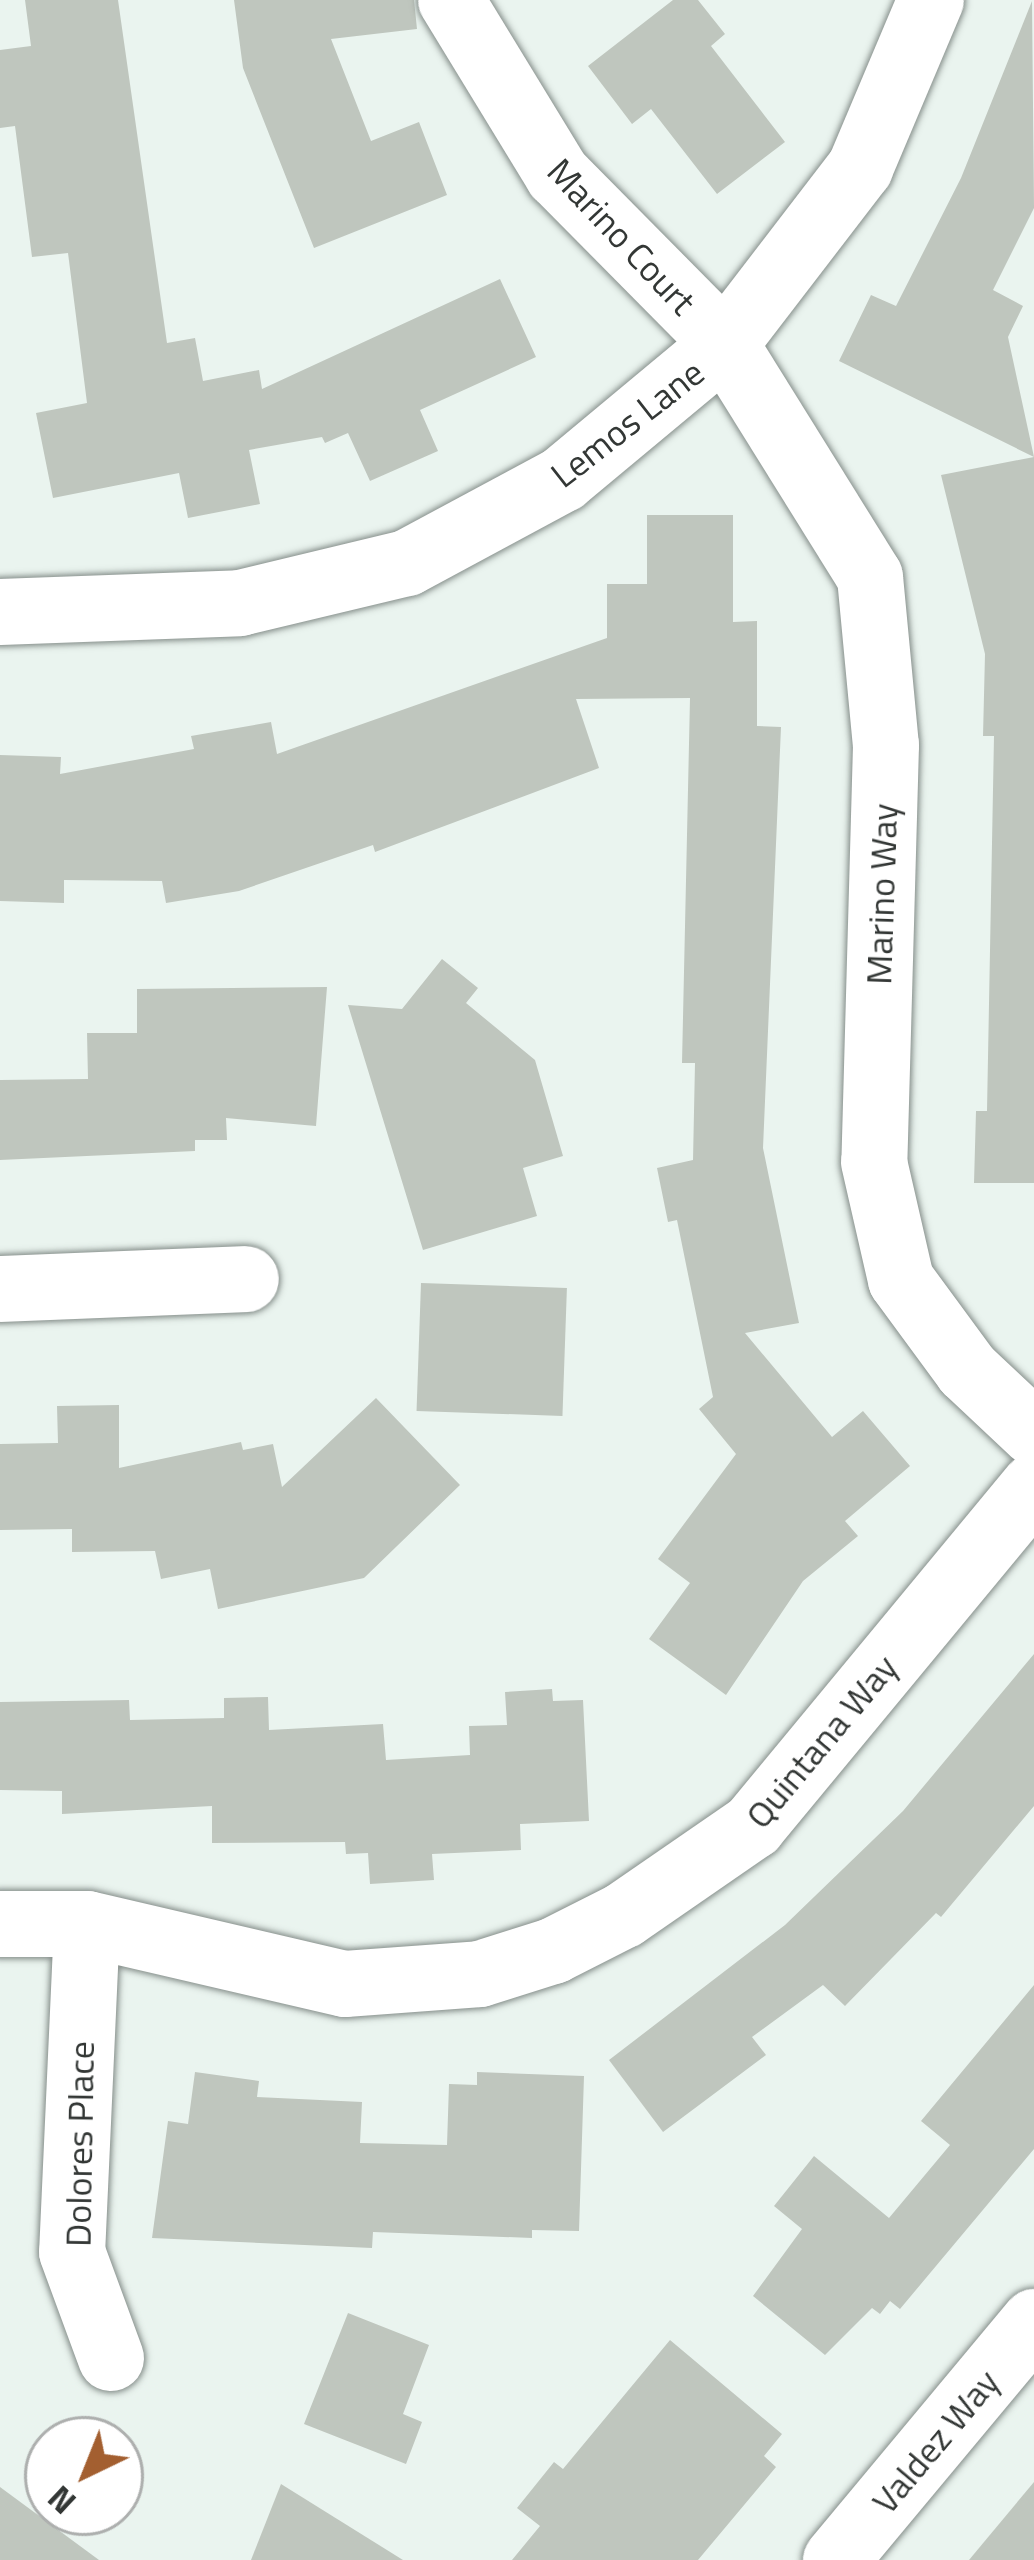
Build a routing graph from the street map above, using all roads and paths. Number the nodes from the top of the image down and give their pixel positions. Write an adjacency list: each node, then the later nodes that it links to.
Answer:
1 (451, 0): 3 (street, Marino Court)
2 (931, 0): 3 (street, Lemos Lane)
3 (725, 344): 4 (street, Lemos Lane); 7 (street, Marino Way)
4 (0, 612)
5 (246, 1280): 6 (street)
6 (0, 1288)
7 (1034, 1432)
8 (1034, 1486): 10 (street, Quintana Way)
9 (0, 1924): 10 (street, Quintana Way)
10 (87, 1924): 12 (street, Dolores Place)
11 (1034, 2322): 13 (street, Valdez Way)
12 (111, 2358)
13 (836, 2560)

